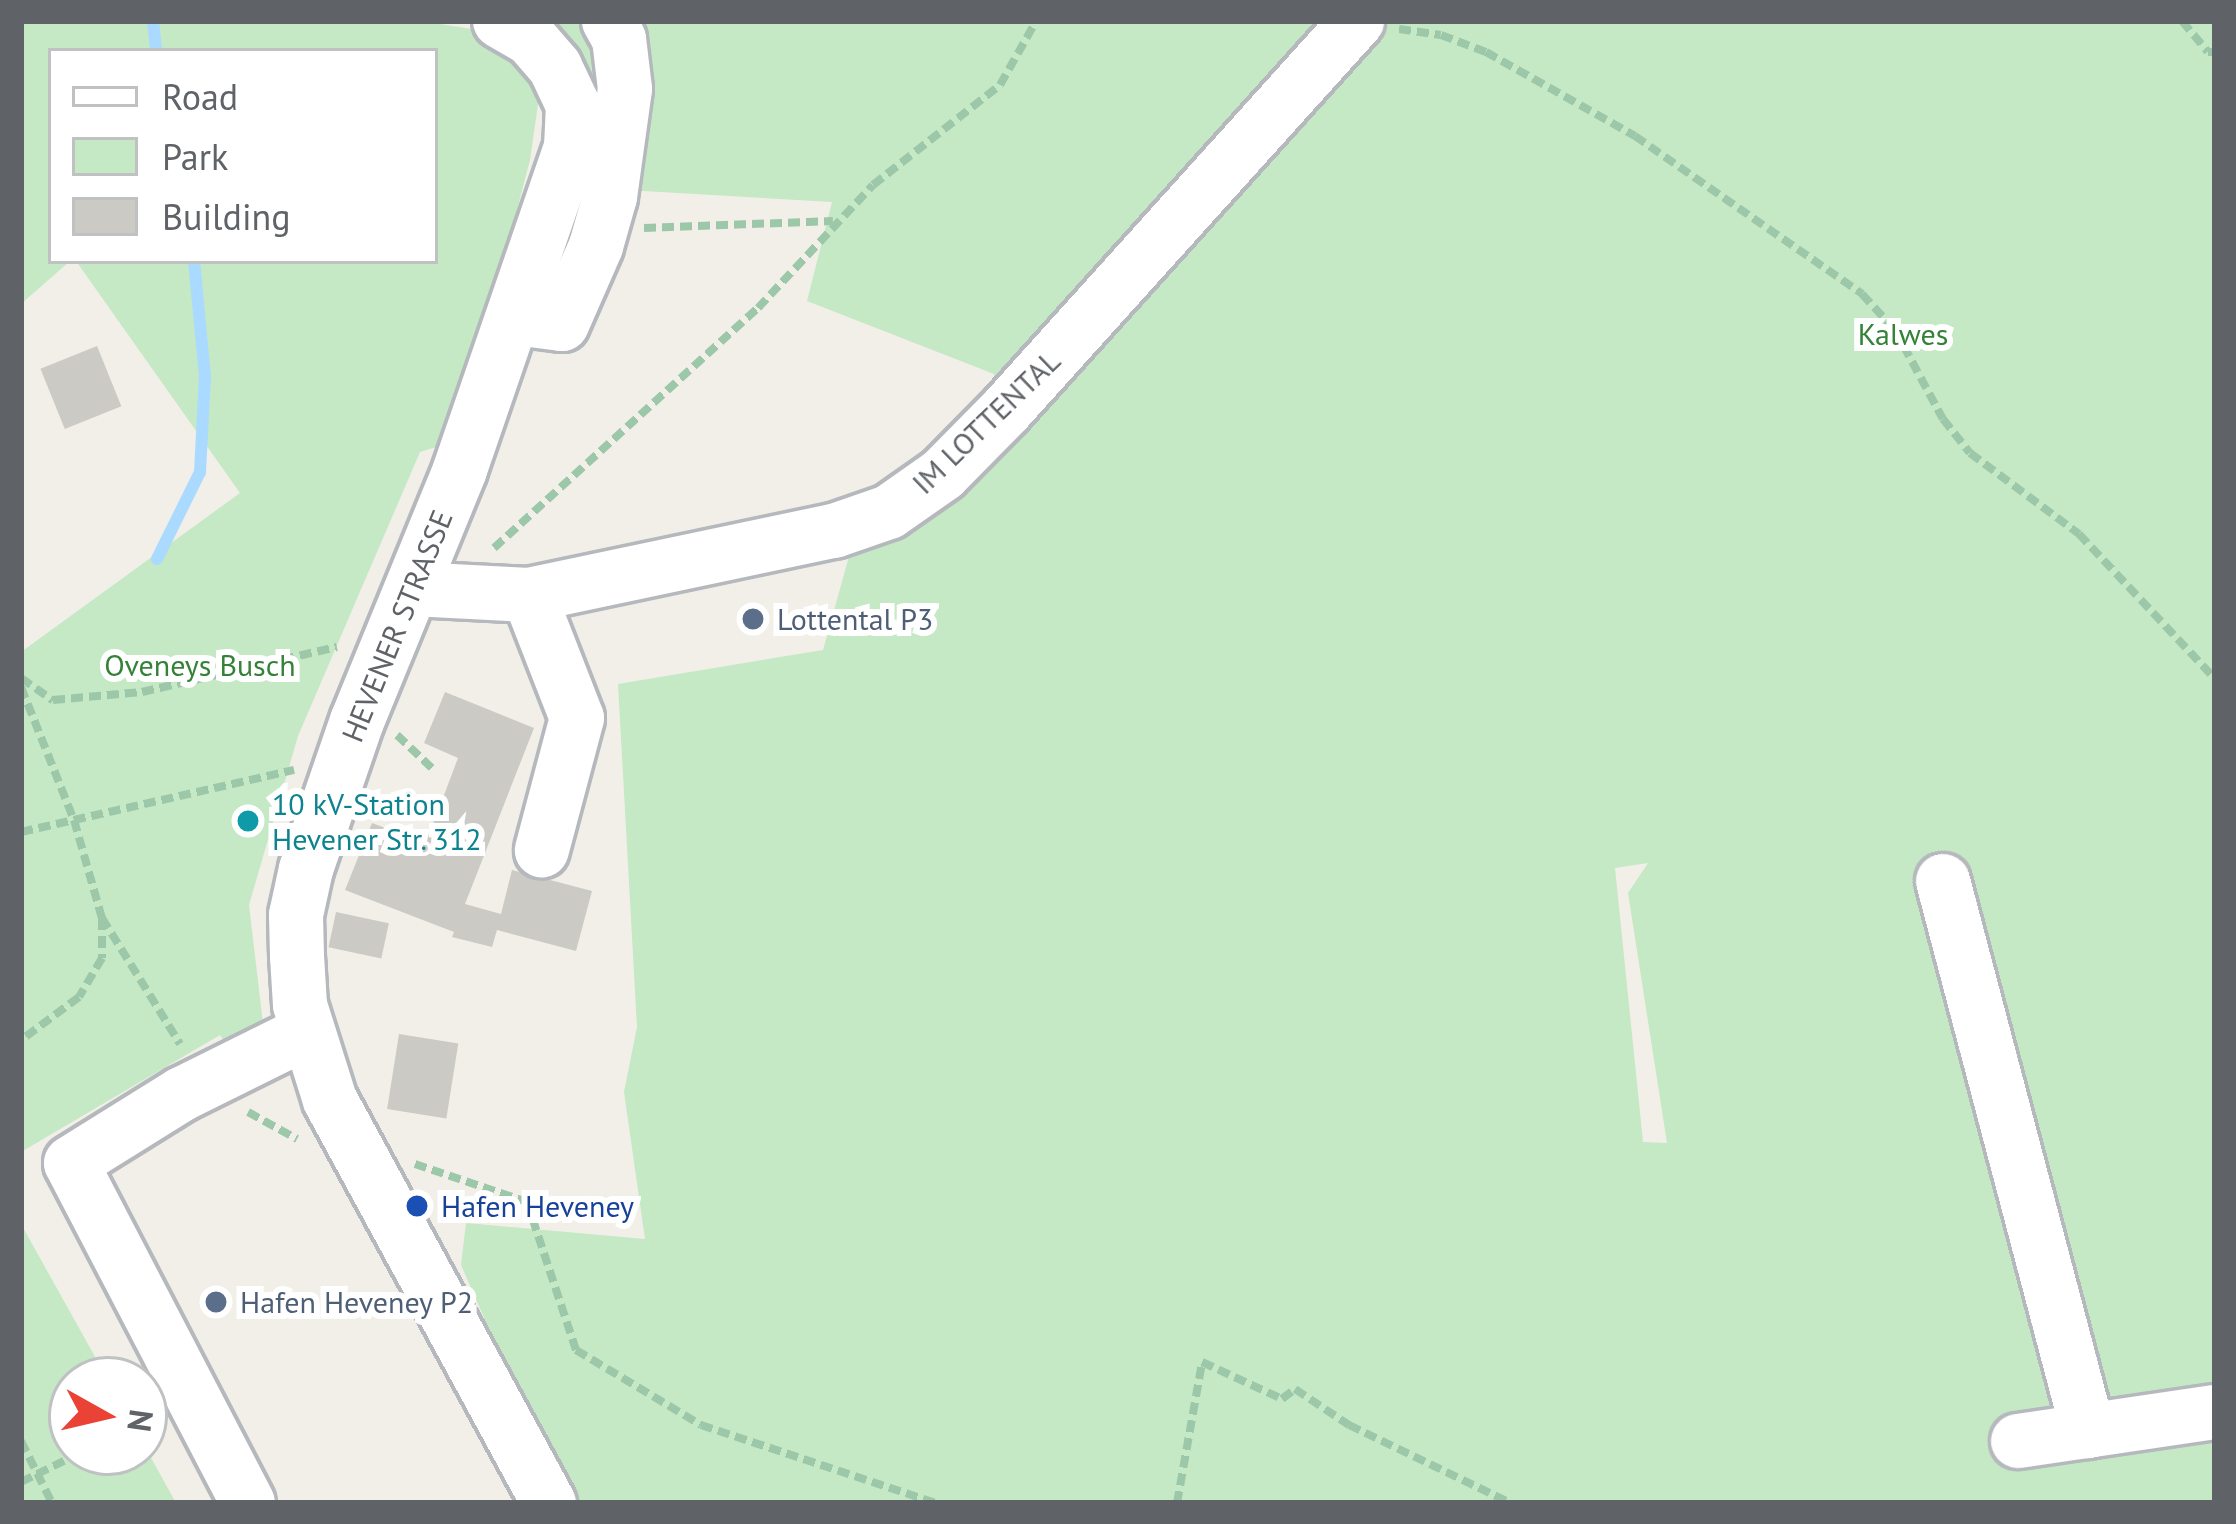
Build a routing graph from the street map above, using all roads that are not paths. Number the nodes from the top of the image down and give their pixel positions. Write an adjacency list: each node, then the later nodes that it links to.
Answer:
1 (500, 21): 4 (street, HEVENER STRASSE)
2 (609, 21): 4 (street)
3 (1357, 22): 5 (street, IM LOTTENTAL)
4 (515, 318): 6 (street, HEVENER STRASSE)
5 (529, 595): 6 (street, IM LOTTENTAL); 7 (street)
6 (418, 604): 9 (street, HEVENER STRASSE)
7 (542, 850)
8 (1943, 881): 11 (street)
9 (307, 1032): 13 (street); 14 (street, HEVENER STRASSE)
10 (2215, 1412): 11 (street)
11 (2088, 1430): 12 (street)
12 (2018, 1441)
13 (248, 1503)
14 (549, 1503)

